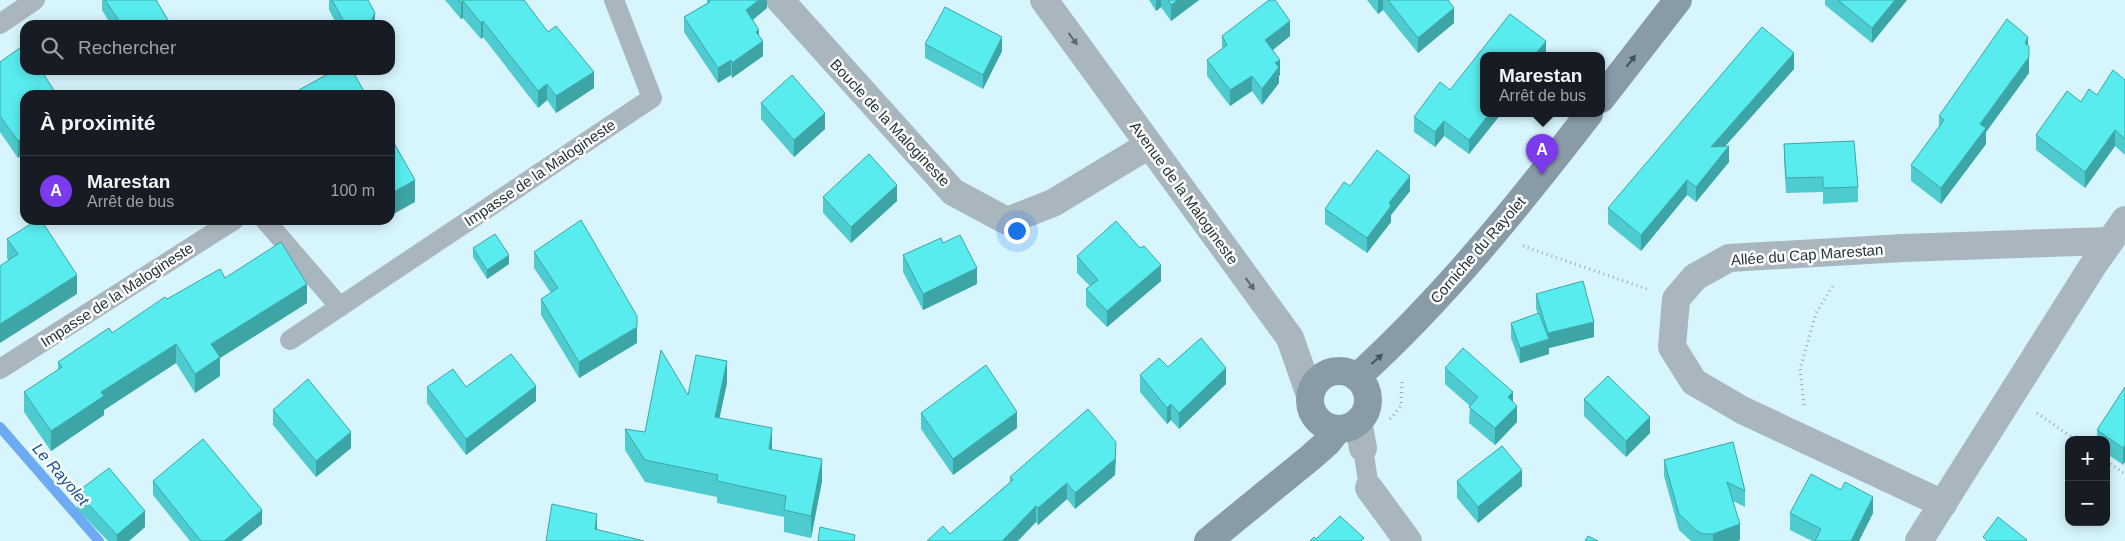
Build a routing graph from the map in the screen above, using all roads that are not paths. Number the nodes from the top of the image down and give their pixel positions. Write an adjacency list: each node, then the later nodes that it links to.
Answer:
1 (35, 0): 6 (lane)
2 (614, 0): 13 (lane, Impasse de la Malogineste)
3 (780, 0): 9 (street, Boucle de la Malogineste)
4 (1044, 0): 9 (street, Avenue de la Malogineste, one-way to 9)
5 (1678, 0): 7 (main road, one-way to 5)
6 (0, 24)
7 (1605, 94)
8 (1587, 117): 16 (main road, Corniche du Rayolet, one-way to 8)
9 (1149, 145): 17 (street, Avenue de la Malogineste, one-way to 17)
10 (226, 225): 15 (lane, Impasse de la Malogineste)
11 (269, 225): 13 (lane)
12 (2117, 231): 21 (street, Allée du Cap Marestan); 21 (street, Allée du Cap Marestan)
13 (340, 307): 14 (lane, Impasse de la Malogineste)
14 (290, 340)
15 (0, 369)
16 (1357, 377): 17 (main road); 18 (main road)
17 (1312, 404): 18 (main road); 19 (main road)
18 (1353, 433): 19 (main road); 20 (lane)
19 (1280, 483): 22 (main road)
20 (1369, 488): 23 (street)
21 (1943, 504): 24 (street, Allée du Cap Marestan)
22 (1208, 541)
23 (1408, 541)
24 (1919, 541)

